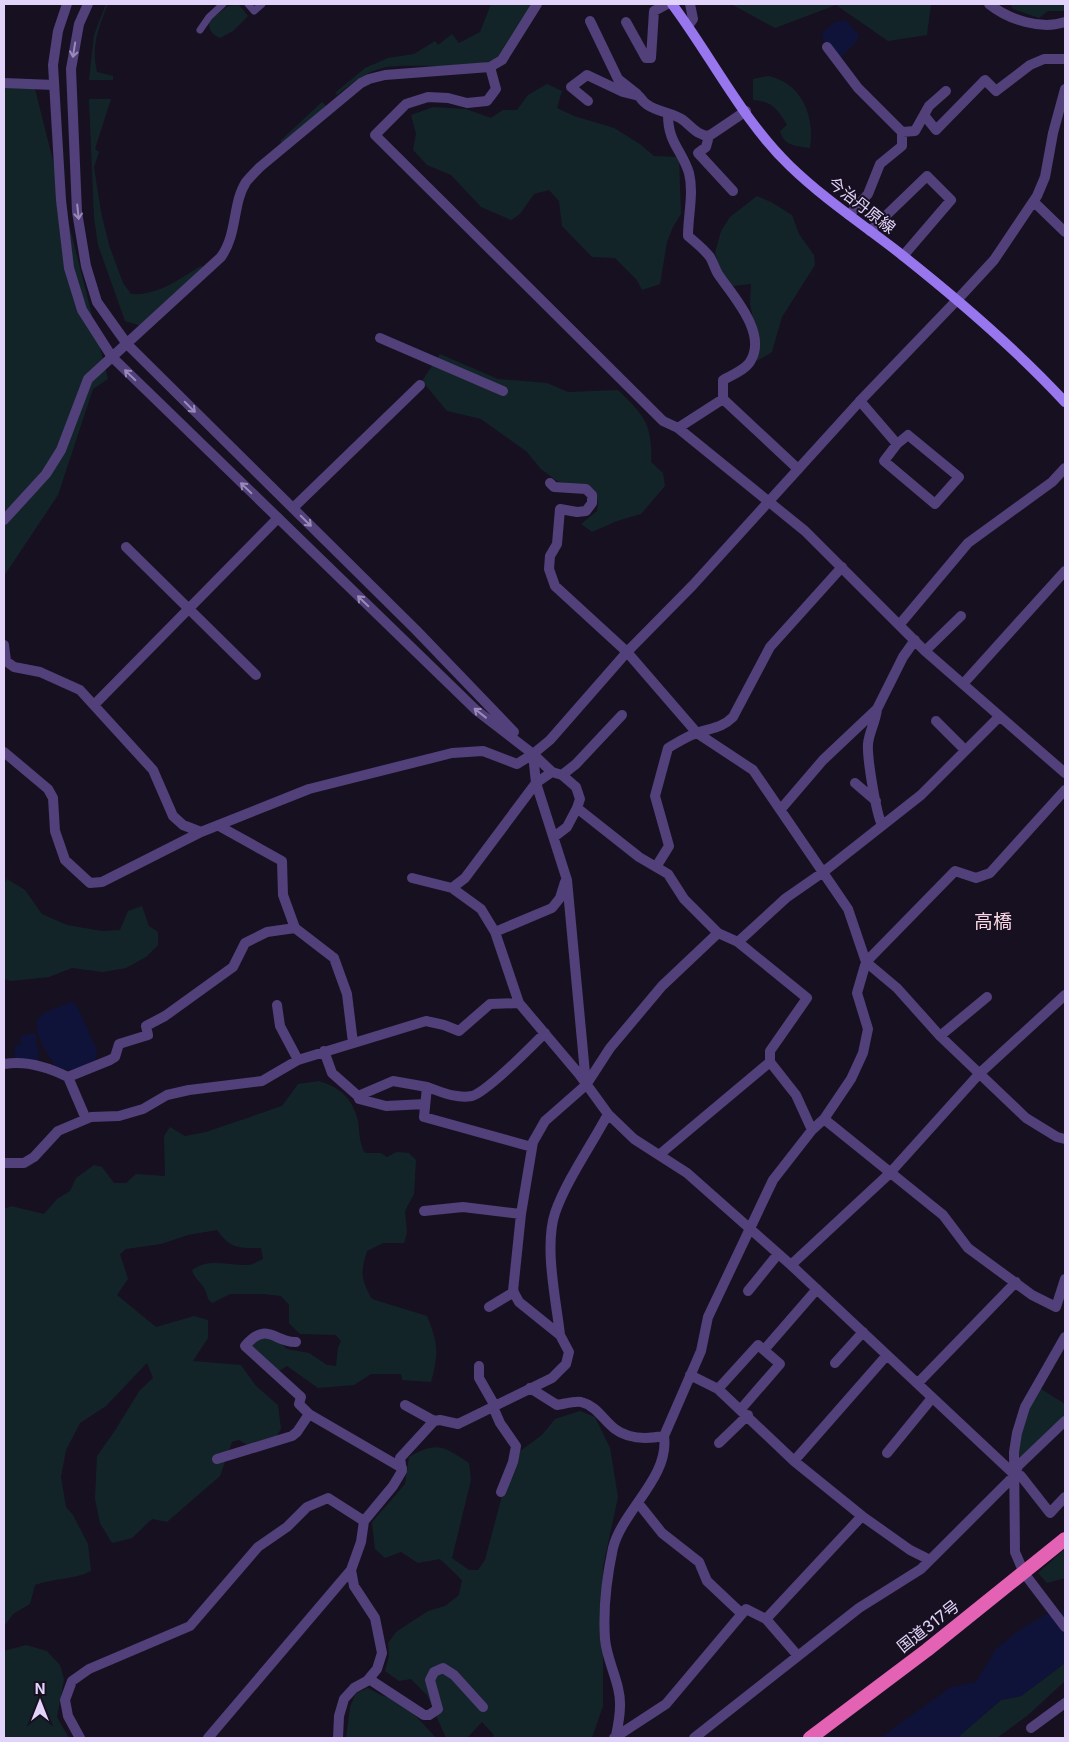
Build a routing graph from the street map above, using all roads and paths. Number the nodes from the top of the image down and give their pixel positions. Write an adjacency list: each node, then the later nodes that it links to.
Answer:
1 (67, 4): 20 (street)
2 (88, 4): 38 (street, one-way to 38)
3 (223, 4): 15 (street)
4 (248, 4): 5 (street)
5 (262, 4)
6 (537, 4): 18 (street)
7 (667, 4): 12 (street)
8 (672, 4): 14 (main road, 今治丹原線)
9 (690, 4): 14 (street)
10 (989, 4): 13 (street)
11 (590, 21): 23 (street)
12 (626, 22)
13 (1065, 22)
14 (688, 26): 25 (main road, 今治丹原線)
15 (200, 30)
16 (827, 47): 28 (street)
17 (1065, 58): 27 (street)
18 (490, 67): 38 (street); 45 (street)
19 (4, 83): 20 (street)
20 (54, 85): 39 (street)
21 (1065, 89): 31 (street)
22 (946, 91): 27 (street)
23 (639, 96): 24 (street); 26 (street)
24 (588, 101)
25 (746, 111): 29 (street); 32 (main road, 今治丹原線)
26 (668, 115): 29 (street); 42 (street)
27 (924, 116): 28 (street)
28 (902, 132): 32 (street)
29 (709, 136): 30 (street)
30 (733, 191)
31 (1034, 202): 34 (street); 36 (street)
32 (849, 215): 33 (main road, 今治丹原線)
33 (870, 231): 35 (main road, 今治丹原線); 35 (street)
34 (1065, 232)
35 (904, 256): 36 (main road, 今治丹原線)
36 (958, 299): 43 (main road, 今治丹原線); 44 (street)
37 (380, 338): 41 (street)
38 (127, 344): 39 (street); 51 (street, one-way to 51)
39 (112, 357): 52 (street, one-way to 39); 53 (street)
40 (420, 385): 51 (street)
41 (503, 391)
42 (723, 400): 45 (street); 48 (street)
43 (1065, 400)
44 (860, 401): 46 (street); 48 (street)
45 (678, 428): 50 (street)
46 (898, 444): 46 (street)
47 (1065, 468): 59 (street)
48 (798, 469): 50 (street)
49 (550, 483): 63 (street)
50 (769, 501): 55 (street); 63 (street)
51 (293, 508): 74 (street, one-way to 74)
52 (278, 518): 57 (street); 74 (street, one-way to 52)
53 (4, 520)
54 (126, 547): 57 (street)
55 (842, 566): 59 (street); 71 (street)
56 (1065, 571): 65 (street)
57 (189, 609): 64 (street); 66 (street)
58 (961, 616): 62 (street)
59 (900, 624): 60 (street)
60 (915, 640): 62 (street); 67 (street)
61 (4, 645): 66 (street)
62 (925, 650): 65 (street)
63 (628, 652): 71 (street); 74 (street)
64 (256, 675)
65 (963, 684): 69 (street)
66 (94, 705): 85 (street)
67 (877, 709): 80 (street); 82 (street)
68 (622, 716): 76 (street)
69 (1000, 717): 72 (street); 75 (street)
70 (936, 721): 72 (street)
71 (697, 733): 82 (street); 87 (street)
72 (965, 750): 83 (street)
73 (4, 752): 85 (street)
74 (533, 754): 76 (street); 77 (street); 84 (street)
75 (1065, 773)
76 (557, 774): 77 (street); 81 (street)
77 (536, 783): 86 (street); 91 (street)
78 (855, 783): 80 (street)
79 (1065, 790): 96 (street)
80 (876, 800): 83 (street)
81 (577, 808): 86 (street); 87 (street)
82 (781, 809): 88 (street)
83 (882, 825): 88 (street)
84 (219, 826): 85 (street); 92 (street)
85 (201, 832)
86 (554, 837): 90 (street)
87 (656, 867): 94 (street)
88 (822, 873): 95 (street); 96 (street)
89 (412, 878): 91 (street)
90 (566, 878): 93 (street); 110 (street)
91 (452, 888): 93 (street)
92 (295, 928): 103 (street); 109 (street)
93 (495, 932): 99 (street)
94 (718, 933): 95 (street); 110 (street)
95 (738, 942): 106 (street)
96 (866, 962): 102 (street); 116 (street)
97 (1065, 995): 108 (street)
98 (987, 997): 102 (street)
99 (519, 1003): 101 (street); 103 (street)
100 (277, 1006): 105 (street)
101 (545, 1033): 110 (street); 111 (street)
102 (940, 1036): 108 (street)
103 (353, 1044): 104 (street)
104 (324, 1051): 105 (street); 112 (street)
105 (298, 1060): 115 (street)
106 (770, 1062): 117 (street); 120 (street)
107 (4, 1064): 109 (street)
108 (980, 1073): 118 (street); 122 (street)
109 (68, 1077): 115 (street)
110 (586, 1085): 114 (street); 119 (street)
111 (427, 1087): 112 (street); 113 (street)
112 (358, 1096): 113 (street)
113 (425, 1104): 119 (street)
114 (608, 1114): 120 (street); 136 (street)
115 (86, 1119): 121 (street)
116 (824, 1119): 117 (street); 122 (street)
117 (812, 1130): 125 (street)
118 (1065, 1139)
119 (532, 1147): 124 (street)
120 (658, 1155): 125 (street)
121 (4, 1163)
122 (889, 1174): 127 (street); 129 (street)
123 (424, 1211): 124 (street)
124 (521, 1214): 132 (street)
125 (750, 1230): 126 (street); 143 (street)
126 (778, 1254): 127 (street); 131 (street)
127 (791, 1265): 130 (street)
128 (1065, 1279): 134 (street)
129 (1016, 1282): 134 (street); 144 (street)
130 (817, 1289): 135 (street); 139 (street)
131 (748, 1291)
132 (514, 1292): 133 (street); 136 (street)
133 (489, 1307)
134 (1061, 1309)
135 (863, 1332): 140 (street); 141 (street)
136 (560, 1335): 145 (street)
137 (1065, 1337): 160 (street)
138 (296, 1342): 151 (street)
139 (764, 1350): 146 (street); 150 (street)
140 (887, 1355): 144 (street); 158 (street)
141 (835, 1363)
142 (479, 1366): 149 (street)
143 (690, 1375): 146 (street); 154 (street)
144 (918, 1383): 147 (street)
145 (530, 1388): 149 (street); 154 (street)
146 (718, 1389): 150 (street)
147 (932, 1398): 156 (street); 160 (street)
148 (405, 1405): 152 (street)
149 (494, 1406): 152 (street); 161 (street)
150 (744, 1412): 155 (street); 158 (street)
151 (309, 1414): 157 (street); 159 (street)
152 (434, 1421): 159 (street)
153 (1065, 1421): 160 (street)
154 (664, 1436): 163 (street)
155 (719, 1443)
156 (887, 1453)
157 (217, 1459)
158 (794, 1461): 164 (street)
159 (402, 1468): 165 (street)
160 (1015, 1475): 162 (street); 167 (street); 169 (street)
161 (501, 1492)
162 (1065, 1497)
163 (639, 1504): 170 (street); 178 (street)
164 (862, 1516): 167 (street); 171 (street)
165 (364, 1521): 168 (street); 179 (street)
166 (1065, 1539): 169 (highway, 国道317号)
167 (930, 1560): 173 (street)
168 (351, 1570): 174 (street); 180 (street)
169 (1025, 1575): 172 (street); 183 (highway, 国道317号)
170 (742, 1614): 171 (street); 178 (street)
171 (766, 1619): 173 (street)
172 (1065, 1627)
173 (798, 1656): 182 (street)
174 (369, 1679): 176 (street); 181 (street)
175 (1065, 1703): 177 (street)
176 (483, 1707)
177 (1031, 1728)
178 (615, 1737)
179 (80, 1738)
180 (208, 1738)
181 (338, 1738)
182 (694, 1738)
183 (810, 1738)

